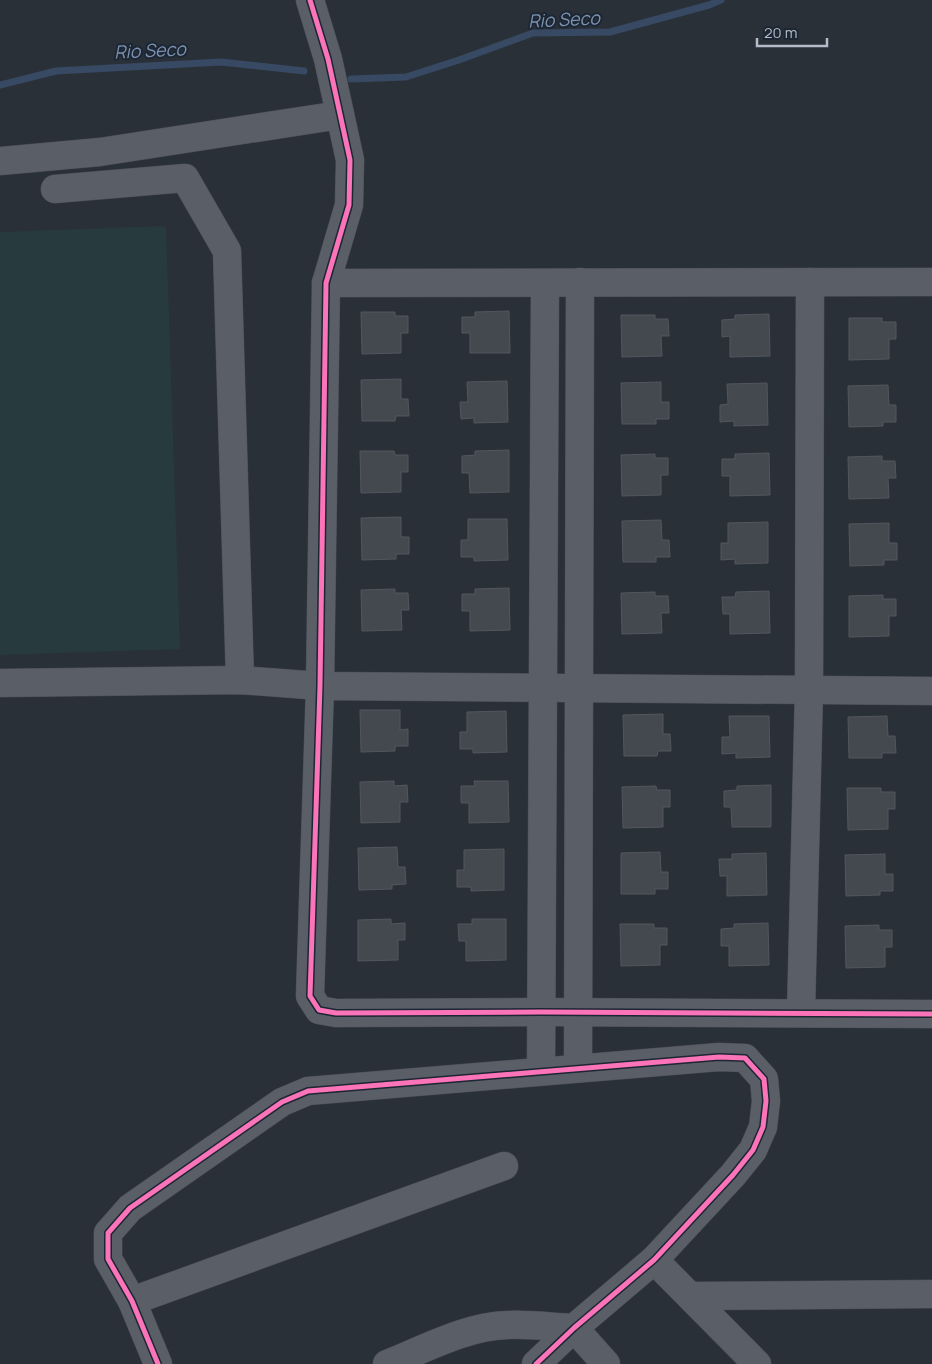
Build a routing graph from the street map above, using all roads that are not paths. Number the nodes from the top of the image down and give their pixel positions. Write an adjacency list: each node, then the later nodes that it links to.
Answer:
1 (310, 0): 2 (street)
2 (338, 104): 3 (street); 9 (street)
3 (0, 162)
4 (54, 189): 10 (street)
5 (580, 282): 6 (street); 8 (street); 14 (street)
6 (810, 282): 7 (street); 15 (street)
7 (932, 282)
8 (545, 283): 9 (street); 13 (street)
9 (326, 284): 12 (street)
10 (240, 680): 11 (street); 12 (street)
11 (0, 683)
12 (320, 686): 13 (street); 17 (street)
13 (543, 688): 14 (street); 17 (street)
14 (579, 688): 15 (street); 18 (street)
15 (809, 690): 16 (street); 19 (street)
16 (932, 690)
17 (541, 1012): 18 (street); 22 (street)
18 (578, 1012): 19 (street); 21 (street)
19 (801, 1012): 20 (street)
20 (932, 1014)
21 (578, 1068): 22 (street); 24 (street)
22 (541, 1071): 27 (street)
23 (504, 1166): 27 (street)
24 (654, 1260): 26 (street); 28 (street)
25 (932, 1294): 26 (street)
26 (690, 1296): 33 (street)
27 (132, 1301): 29 (street)
28 (574, 1328): 30 (street); 31 (street); 32 (street)
29 (158, 1364)
30 (387, 1364)
31 (536, 1364)
32 (606, 1364)
33 (756, 1364)

